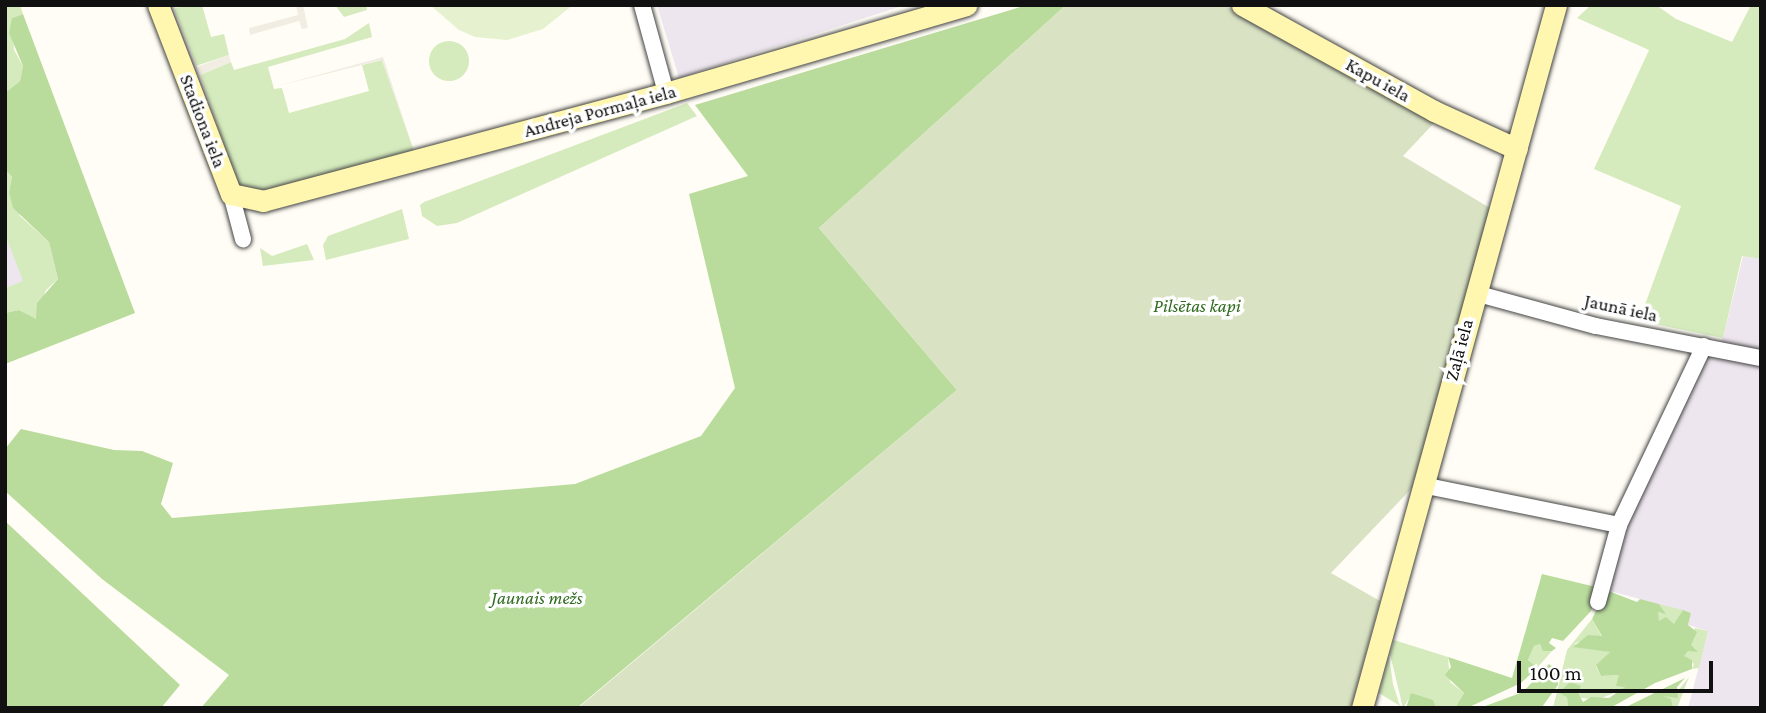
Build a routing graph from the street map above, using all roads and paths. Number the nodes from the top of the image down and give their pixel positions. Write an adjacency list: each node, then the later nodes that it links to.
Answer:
1 (158, 5): 9 (street, Stadiona iela)
2 (642, 5): 7 (street)
3 (966, 5): 7 (street, Andreja Pormaļa iela)
4 (1242, 5): 6 (street, Kapu iela)
5 (1561, 8): 8 (street, Zaļā iela)
6 (1269, 12): 8 (street, Kapu iela)
7 (666, 93): 9 (street, Andreja Pormaļa iela)
8 (1517, 149): 11 (street, Zaļā iela)
9 (232, 194): 10 (street, Stadiona iela)
10 (243, 239)
11 (1475, 293): 12 (street, Jaunā iela); 14 (street, Zaļā iela)
12 (1704, 346): 13 (street, Jaunā iela); 15 (street)
13 (1761, 358)
14 (1422, 485): 15 (street); 17 (street, Zaļā iela)
15 (1619, 525): 16 (street)
16 (1598, 602)
17 (1363, 708)

